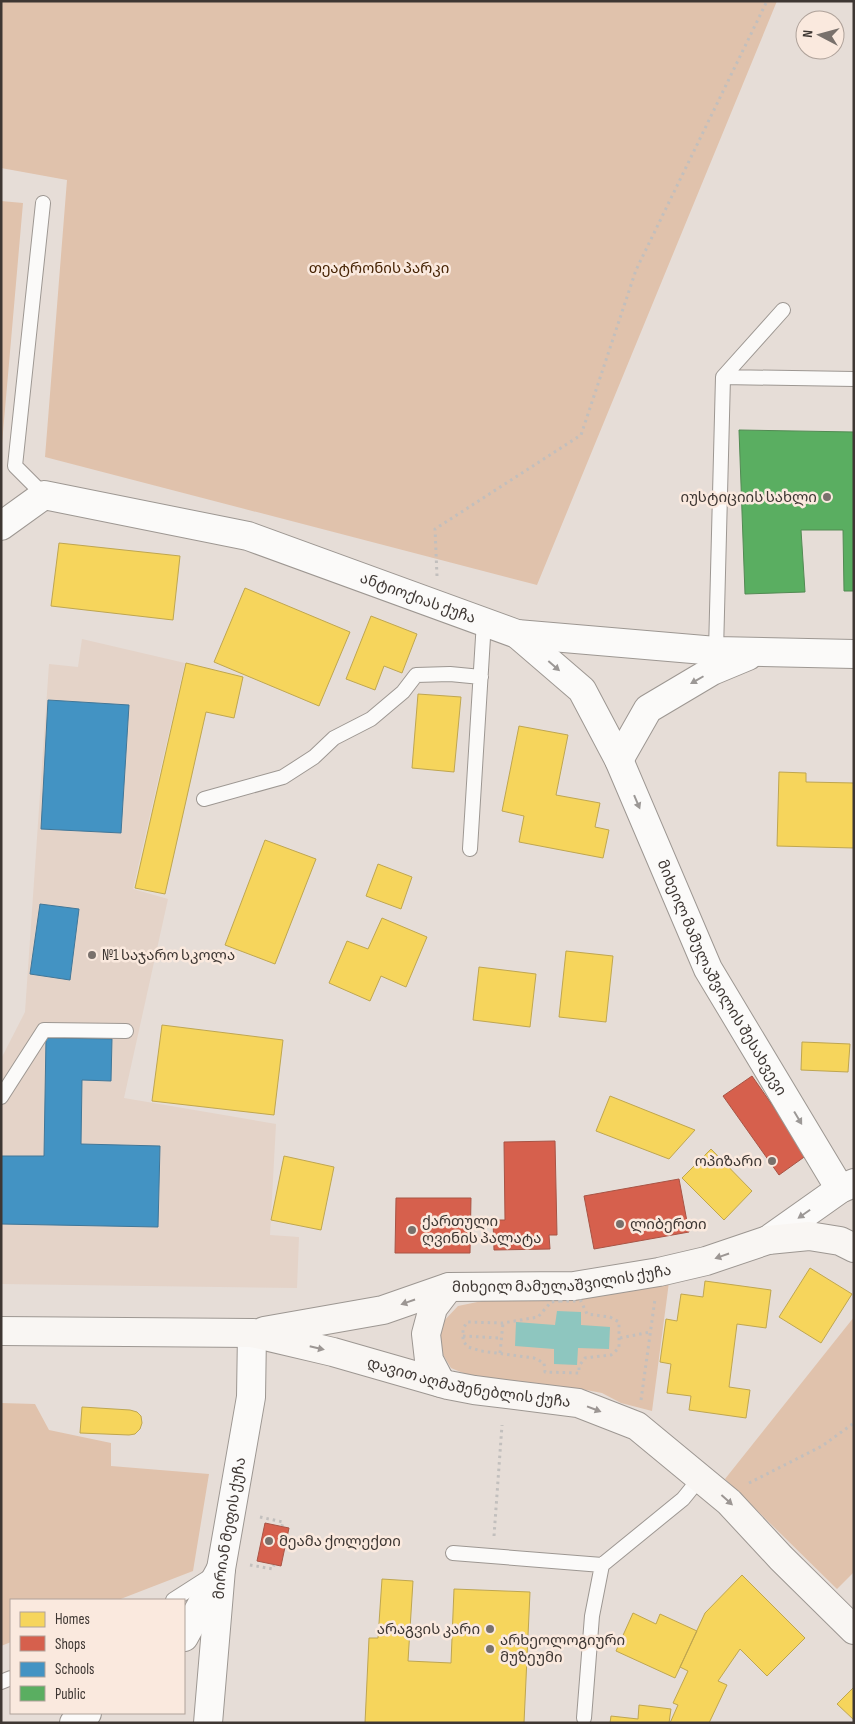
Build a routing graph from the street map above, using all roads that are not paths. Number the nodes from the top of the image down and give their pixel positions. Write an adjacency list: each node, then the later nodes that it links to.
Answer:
1 (43, 203): 5 (lane)
2 (783, 310): 3 (lane)
3 (723, 377): 4 (lane); 9 (lane)
4 (854, 379)
5 (44, 495): 6 (street); 7 (street, ანტიოქიას ქუჩა)
6 (1, 526)
7 (484, 621): 8 (street, ანტიოქიას ქუჩა); 12 (lane)
8 (517, 634): 9 (street, ანტიოქიას ქუჩა); 13 (street, მიხეილ მამულაშვილის შესახვევი, one-way to 13)
9 (716, 651): 10 (street, ანტიოქიას ქუჩა)
10 (756, 652): 11 (street, ანტიოქიას ქუჩა); 13 (street, one-way to 13)
11 (854, 654)
12 (481, 677): 14 (lane); 15 (lane)
13 (620, 760): 18 (street, მიხეილ მამულაშვილის შესახვევი, one-way to 18)
14 (204, 799)
15 (470, 849)
16 (126, 1031): 17 (lane)
17 (1, 1097)
18 (847, 1186): 19 (street, მიხეილ მამულაშვილის ქუჩა, one-way to 19)
19 (768, 1240): 20 (main road); 21 (main road, მიხეილ მამულაშვილის ქუჩა, one-way to 21)
20 (854, 1248)
21 (449, 1287): 23 (main road, მიხეილ მამულაშვილის ქუჩა, one-way to 23); 24 (main road)
22 (1, 1331): 23 (main road, დავით აღმაშენებლის ქუჩა)
23 (252, 1333): 24 (main road, დავით აღმაშენებლის ქუჩა, one-way to 24); 28 (street, მირიან მეფის ქუჩა)
24 (442, 1383): 25 (main road, დავით აღმაშენებლის ქუჩა, one-way to 25)
25 (700, 1478): 27 (lane); 30 (main road, დავით აღმაშენებლის ქუჩა, one-way to 30)
26 (453, 1553): 27 (lane)
27 (602, 1565): 33 (lane)
28 (221, 1569): 29 (lane); 31 (street); 35 (street, მირიან მეფის ქუჩა)
29 (175, 1599)
30 (854, 1630)
31 (185, 1635)
32 (86, 1714): 34 (street)
33 (584, 1718)
34 (74, 1723)
35 (208, 1723)

